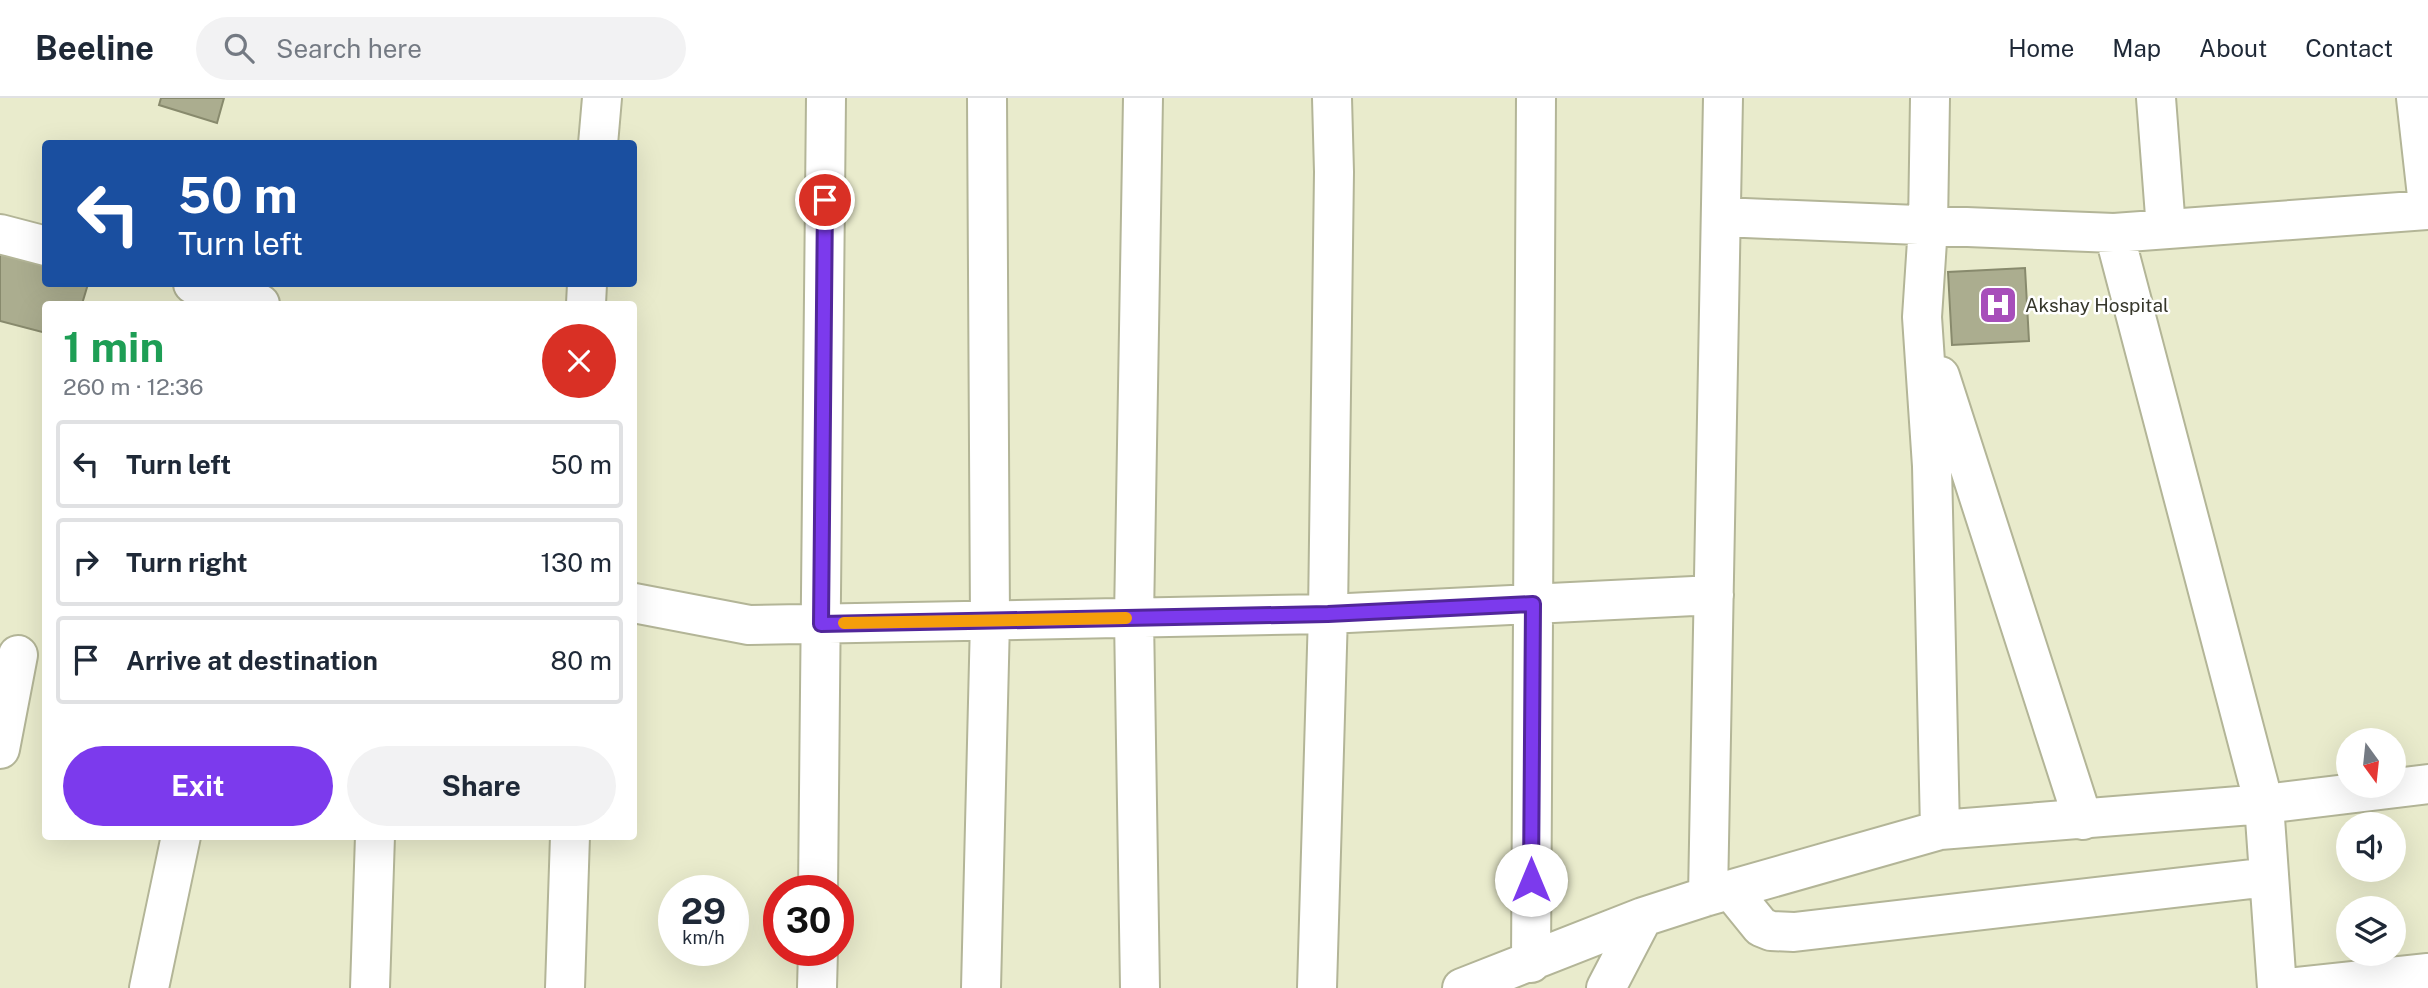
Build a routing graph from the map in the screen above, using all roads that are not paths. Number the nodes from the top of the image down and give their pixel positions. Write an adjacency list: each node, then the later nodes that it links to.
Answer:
1 (602, 98): 11 (street)
2 (826, 98): 28 (street)
3 (987, 98): 27 (street)
4 (1143, 98): 26 (street)
5 (1332, 98): 25 (street)
6 (1536, 98): 24 (street)
7 (1723, 98): 13 (street)
8 (1930, 98): 14 (street)
9 (2156, 98): 15 (street)
10 (2416, 98): 12 (street)
11 (598, 140)
12 (2428, 208): 15 (street)
13 (1721, 217): 14 (street); 22 (street)
14 (1928, 226): 16 (street); 21 (street)
15 (2166, 229): 16 (street)
16 (2114, 233): 32 (street)
17 (0, 234): 18 (street)
18 (42, 245)
19 (203, 287): 20 (street)
20 (250, 301)
21 (1922, 317): 33 (street); 34 (street)
22 (1714, 595): 24 (street); 40 (street)
23 (637, 604): 28 (street)
24 (1533, 604): 25 (street); 42 (street)
25 (1328, 614): 26 (street); 51 (street)
26 (1134, 618): 27 (street); 50 (street)
27 (990, 621): 28 (street); 49 (street)
28 (821, 624): 38 (street)
29 (21, 655): 30 (street)
30 (0, 749)
31 (2428, 784): 32 (street)
32 (2264, 804): 33 (street); 39 (street)
33 (2083, 820): 34 (street)
34 (1940, 830): 40 (street)
35 (180, 840): 45 (street)
36 (375, 840): 46 (street)
37 (570, 840): 47 (street)
38 (818, 875)
39 (2269, 877): 40 (street); 54 (street)
40 (1719, 893): 41 (street)
41 (1643, 917): 42 (street); 53 (street)
42 (1531, 963): 52 (street)
43 (818, 966): 48 (street)
44 (2428, 973): 55 (street)
45 (149, 988)
46 (370, 988)
47 (565, 988)
48 (817, 988)
49 (981, 988)
50 (1140, 988)
51 (1317, 988)
52 (1462, 988)
53 (1606, 988)
54 (2277, 988)
55 (2287, 988)

